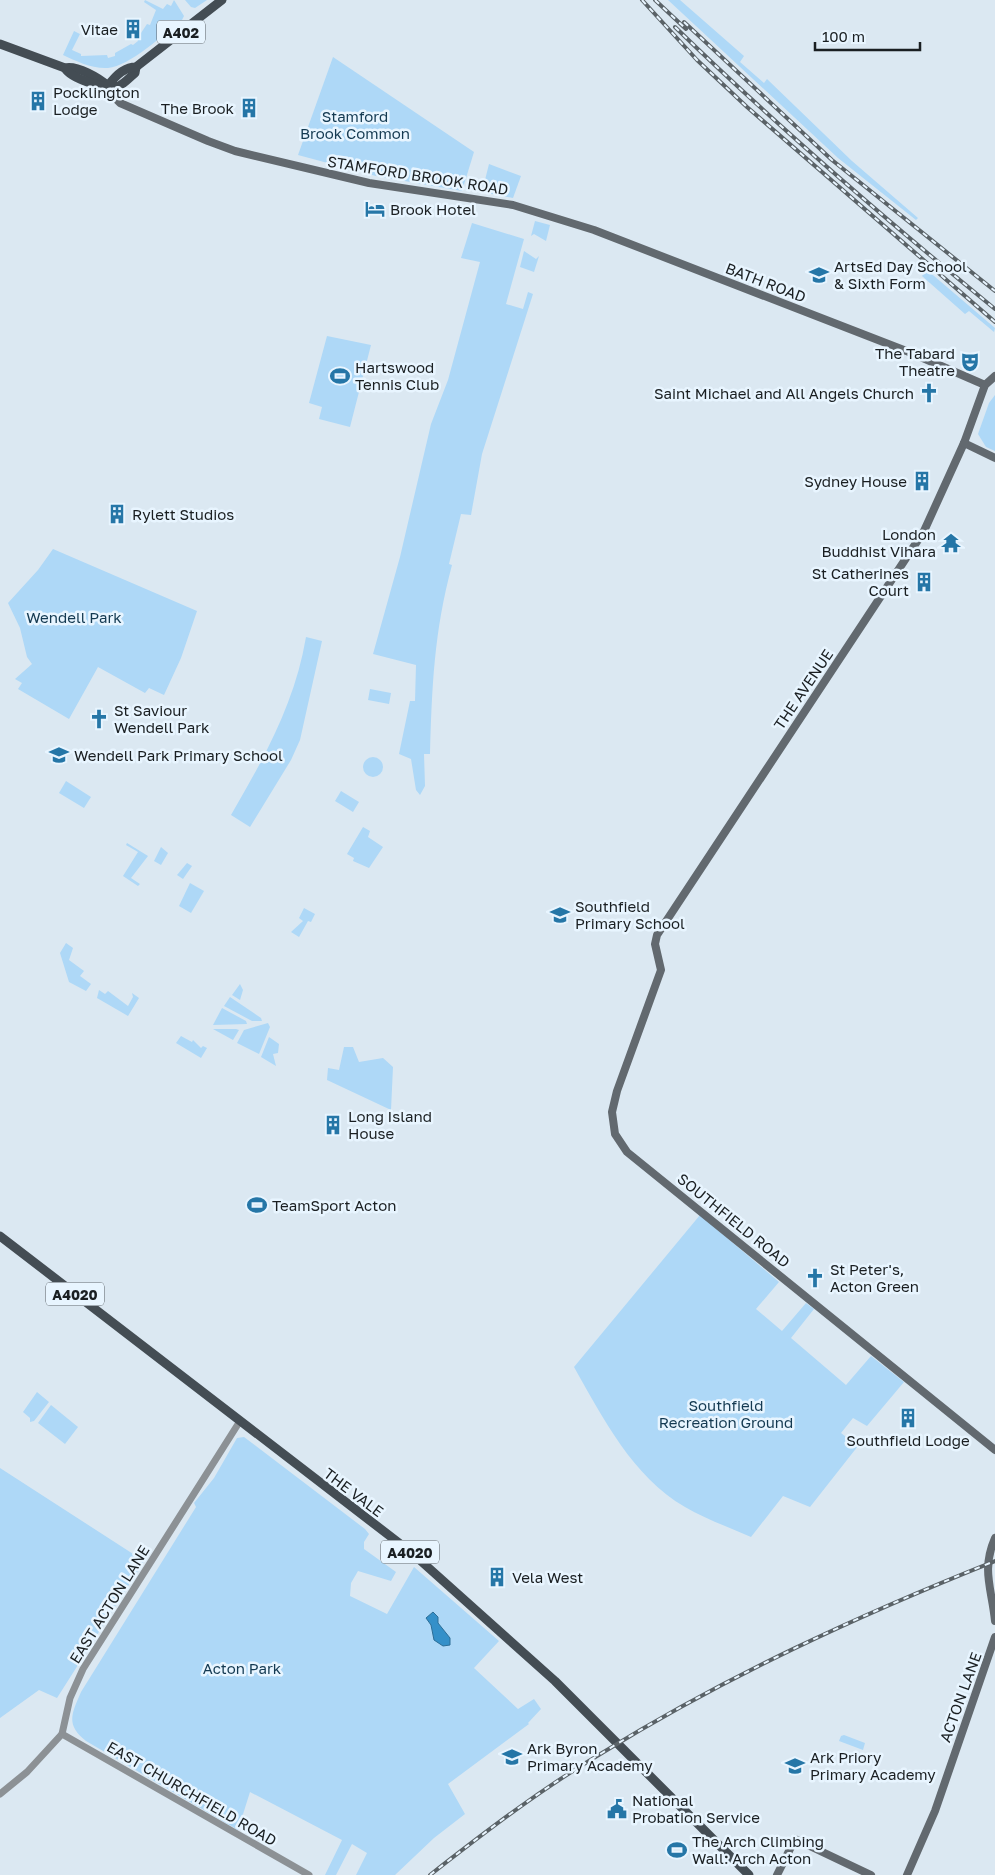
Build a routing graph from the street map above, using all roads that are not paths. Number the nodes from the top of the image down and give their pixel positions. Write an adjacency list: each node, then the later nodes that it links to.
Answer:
1 (222, 0): 3 (main road, A402)
2 (0, 44): 3 (main road)
3 (108, 86): 4 (main road, STAMFORD BROOK ROAD)
4 (535, 211): 6 (main road, BATH ROAD)
5 (995, 376): 6 (main road)
6 (985, 385): 7 (main road, THE AVENUE)
7 (964, 443): 8 (main road); 9 (main road, THE AVENUE)
8 (995, 458)
9 (655, 944): 12 (main road, SOUTHFIELD ROAD)
10 (0, 1236): 11 (main road, THE VALE / A4020)
11 (240, 1421): 16 (street, EAST ACTON LANE); 19 (main road, THE VALE / A4020)
12 (995, 1450)
13 (995, 1538): 14 (main road)
14 (995, 1621)
15 (995, 1637): 22 (main road, ACTON LANE)
16 (62, 1734): 17 (street); 18 (street, EAST CHURCHFIELD ROAD)
17 (0, 1794)
18 (309, 1875)
19 (749, 1875)
20 (777, 1875): 21 (main road)
21 (872, 1875)
22 (907, 1875)

